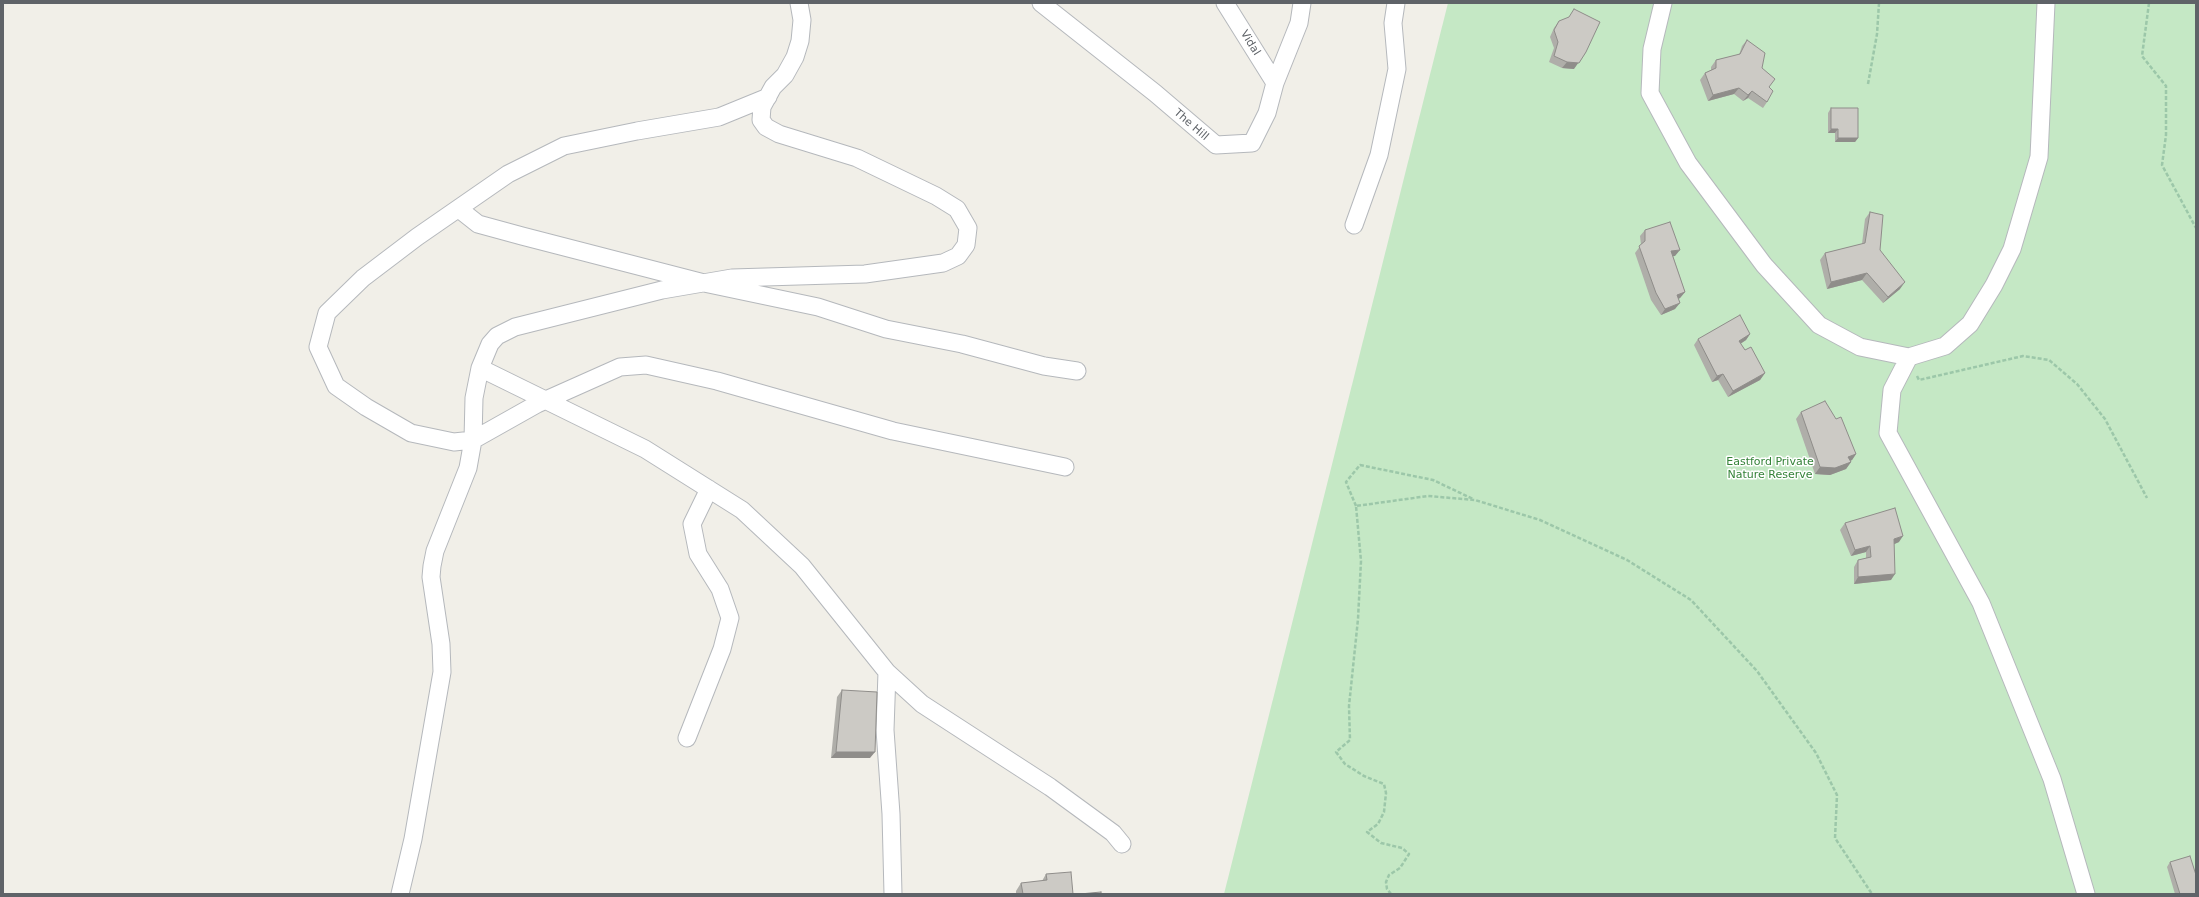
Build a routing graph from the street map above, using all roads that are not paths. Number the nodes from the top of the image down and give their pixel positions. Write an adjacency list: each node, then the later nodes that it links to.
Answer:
1 (799, 3): 9 (street)
2 (1041, 3): 8 (street, The Hill)
3 (1225, 3): 8 (street, Vidal)
4 (1302, 3): 8 (street, The Hill)
5 (1396, 3): 11 (street)
6 (1663, 3): 13 (street)
7 (2046, 3): 13 (street)
8 (1275, 83)
9 (768, 97): 10 (street); 12 (street)
10 (459, 209): 12 (street); 17 (street)
11 (1354, 225)
12 (704, 283): 14 (street); 15 (street)
13 (1909, 357): 25 (street)
14 (480, 368): 16 (street); 17 (street)
15 (1077, 371)
16 (545, 400): 17 (street); 18 (street); 19 (street)
17 (473, 440): 23 (street)
18 (1065, 467)
19 (709, 489): 20 (street); 21 (street)
20 (887, 672): 22 (street); 24 (street)
21 (687, 738)
22 (1122, 844)
23 (400, 894)
24 (893, 894)
25 (2086, 894)

